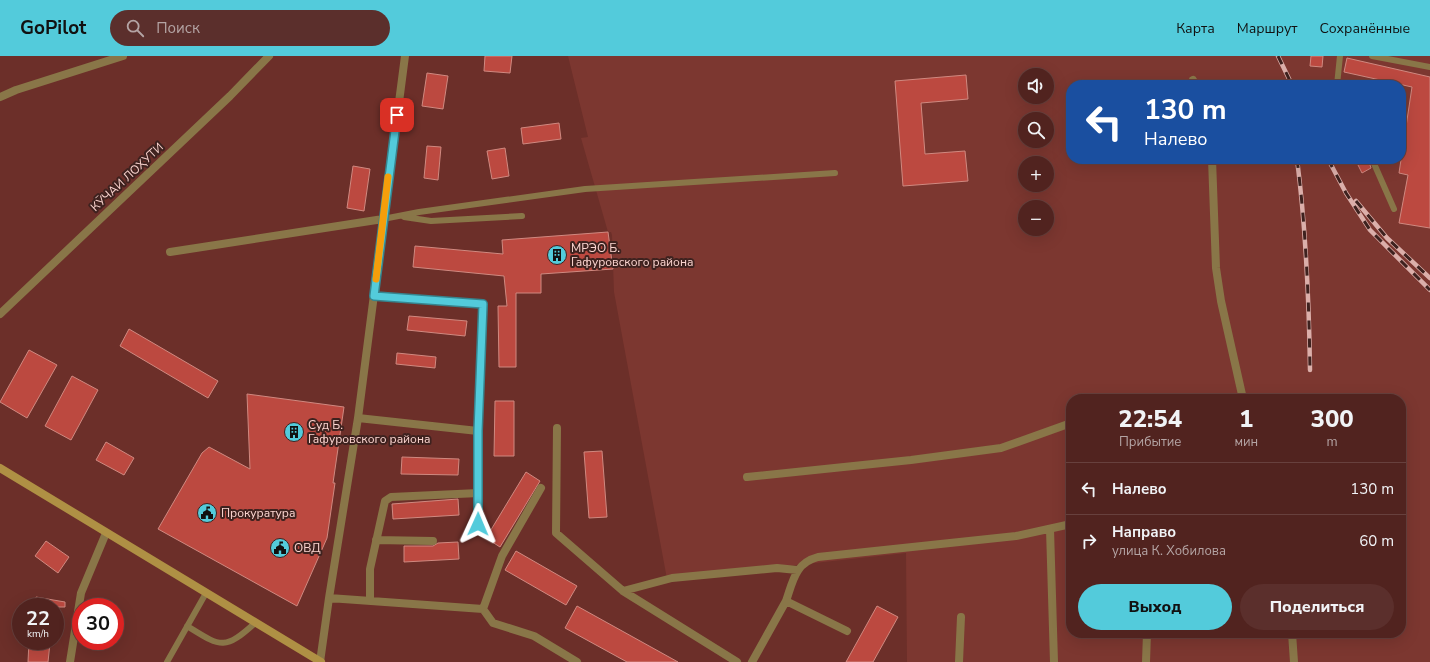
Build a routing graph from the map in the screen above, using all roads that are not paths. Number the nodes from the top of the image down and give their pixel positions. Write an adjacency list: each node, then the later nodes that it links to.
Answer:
1 (123, 56): 9 (street)
2 (269, 56): 19 (street, КӮЧАИ ЛОҲУТИ)
3 (405, 56): 16 (street)
4 (1340, 56): 8 (lane)
5 (1372, 56): 6 (lane)
6 (1388, 58): 7 (lane)
7 (1430, 67)
8 (1338, 80)
9 (0, 97)
10 (1212, 164): 20 (street)
11 (1374, 164): 13 (lane)
12 (835, 173): 15 (lane)
13 (1394, 209)
14 (522, 216): 15 (lane)
15 (401, 217): 16 (lane)
16 (383, 219): 17 (street); 18 (street)
17 (170, 252)
18 (374, 296): 21 (street); 24 (street)
19 (0, 314)
20 (1242, 394)
21 (358, 418): 24 (street); 38 (street)
22 (1066, 425): 26 (street)
23 (557, 428): 36 (street)
24 (478, 431): 28 (street)
25 (0, 468): 32 (street)
26 (747, 477)
27 (540, 488): 41 (street)
28 (479, 493): 29 (street); 33 (street)
29 (478, 524)
30 (1066, 525): 31 (street)
31 (1050, 529): 35 (street); 55 (street)
32 (106, 533): 37 (street); 48 (street)
33 (376, 540): 34 (street); 39 (street)
34 (433, 541)
35 (797, 570): 36 (street); 40 (street)
36 (623, 591): 52 (street)
37 (206, 593): 43 (street); 44 (lane)
38 (329, 598): 39 (street); 50 (street)
39 (370, 601): 41 (street)
40 (786, 601): 45 (street); 53 (street)
41 (483, 609): 51 (street)
42 (961, 617): 54 (street)
43 (256, 623): 44 (lane); 50 (street)
44 (187, 626): 49 (lane)
45 (847, 631)
46 (1147, 638): 56 (street)
47 (1292, 638): 57 (street)
48 (70, 662)
49 (167, 662)
50 (321, 662)
51 (577, 662)
52 (737, 662)
53 (752, 662)
54 (960, 662)
55 (1054, 662)
56 (1146, 662)
57 (1294, 662)

